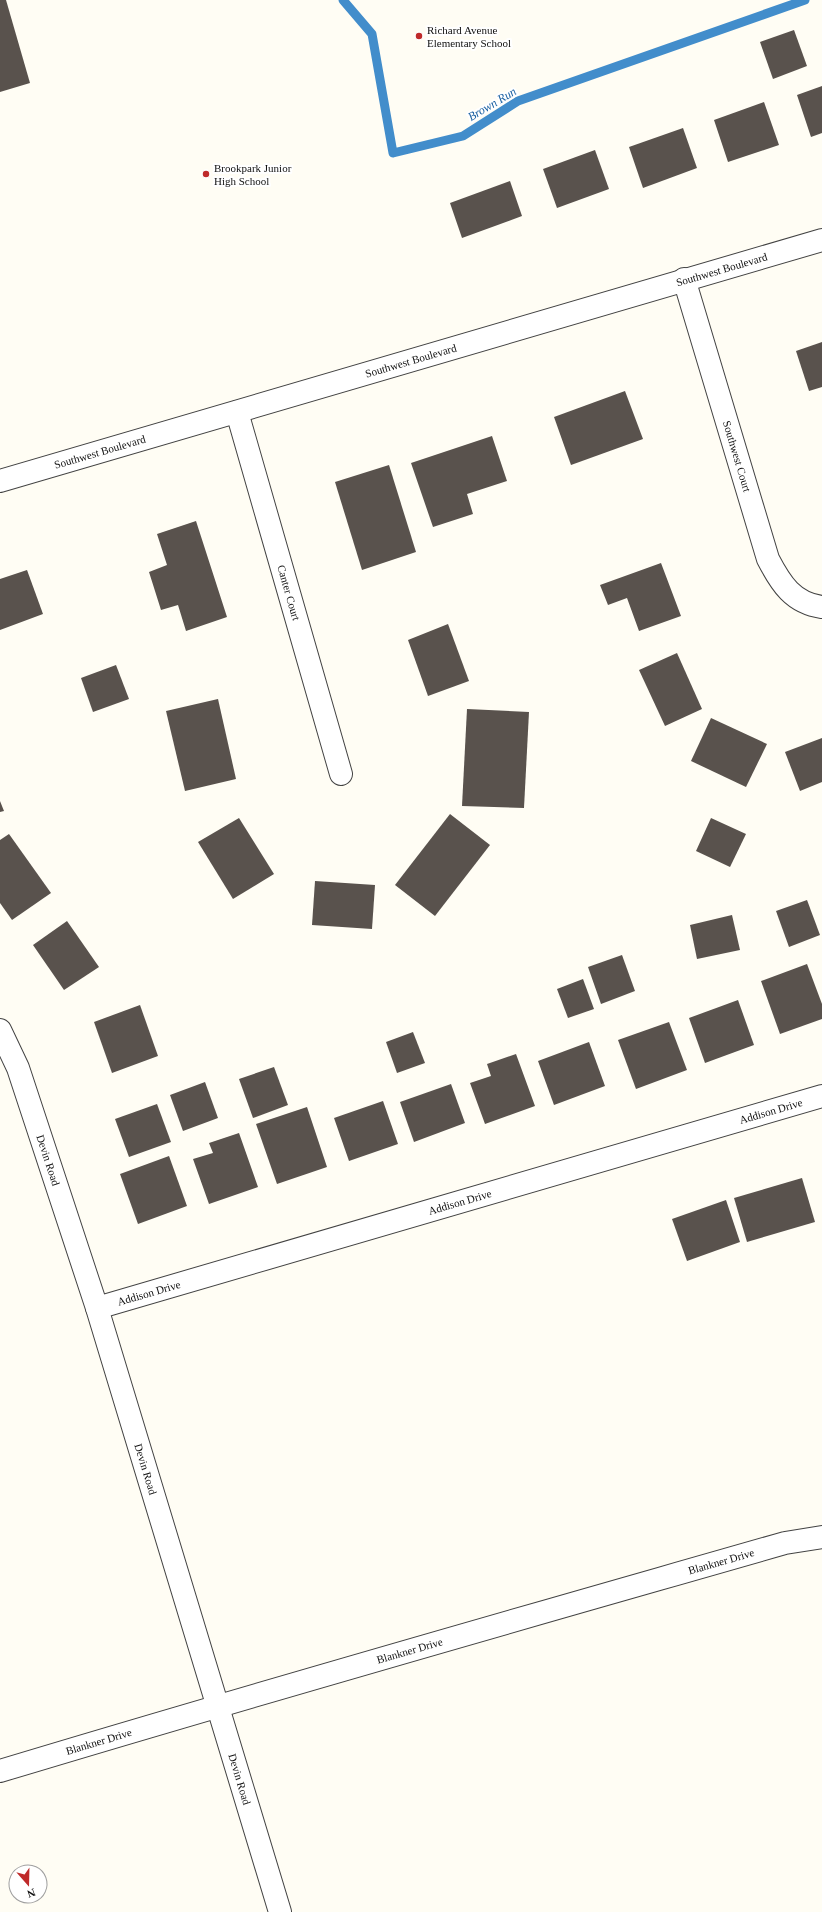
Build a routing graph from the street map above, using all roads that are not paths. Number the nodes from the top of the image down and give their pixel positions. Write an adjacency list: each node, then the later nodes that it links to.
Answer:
1 (822, 240): 2 (street, Southwest Boulevard)
2 (684, 279): 3 (street, Southwest Boulevard); 5 (street, Southwest Court)
3 (237, 412): 4 (street, Southwest Boulevard); 6 (street, Canter Court)
4 (0, 481)
5 (822, 608)
6 (341, 774)
7 (0, 1030): 9 (street, Devin Road)
8 (822, 1096): 9 (street, Addison Drive)
9 (97, 1308): 11 (street, Devin Road)
10 (822, 1537): 11 (street, Blankner Drive)
11 (218, 1705): 12 (street, Blankner Drive); 13 (street, Devin Road)
12 (0, 1771)
13 (280, 1912)

